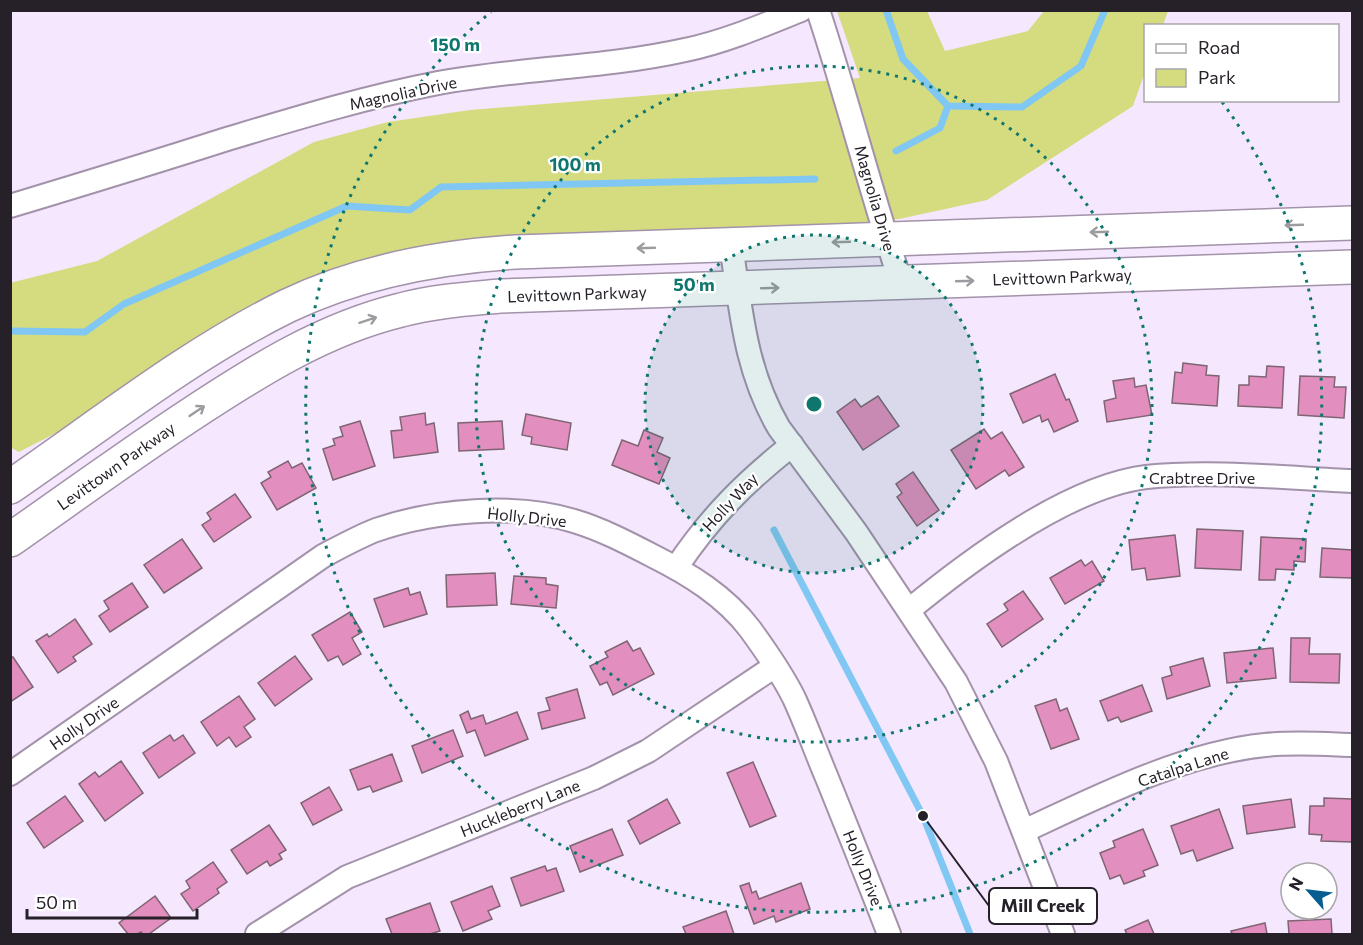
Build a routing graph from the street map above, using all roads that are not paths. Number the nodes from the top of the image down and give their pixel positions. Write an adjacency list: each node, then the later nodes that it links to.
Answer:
1 (801, 10): 3 (street, Magnolia Drive)
2 (818, 10): 5 (street, Magnolia Drive)
3 (10, 206)
4 (1353, 223): 5 (main road, one-way to 5)
5 (887, 240): 6 (main road, one-way to 6); 8 (street, Magnolia Drive)
6 (731, 245): 9 (street); 12 (main road, one-way to 12)
7 (1353, 267): 8 (main road, Levittown Parkway, one-way to 7)
8 (901, 283): 9 (main road, Levittown Parkway, one-way to 8)
9 (738, 289): 10 (street); 13 (main road, Levittown Parkway, one-way to 9)
10 (792, 445): 14 (street, Holly Way); 15 (street)
11 (1353, 481): 15 (street, Crabtree Drive)
12 (10, 487)
13 (10, 540)
14 (676, 568): 16 (street, Holly Drive); 18 (street, Holly Drive)
15 (909, 610): 19 (street)
16 (775, 666): 20 (street, Huckleberry Lane); 21 (street, Holly Drive)
17 (1353, 745): 19 (street, Catalpa Lane)
18 (10, 774)
19 (1024, 831): 22 (street)
20 (257, 934)
21 (889, 934)
22 (1063, 934)

